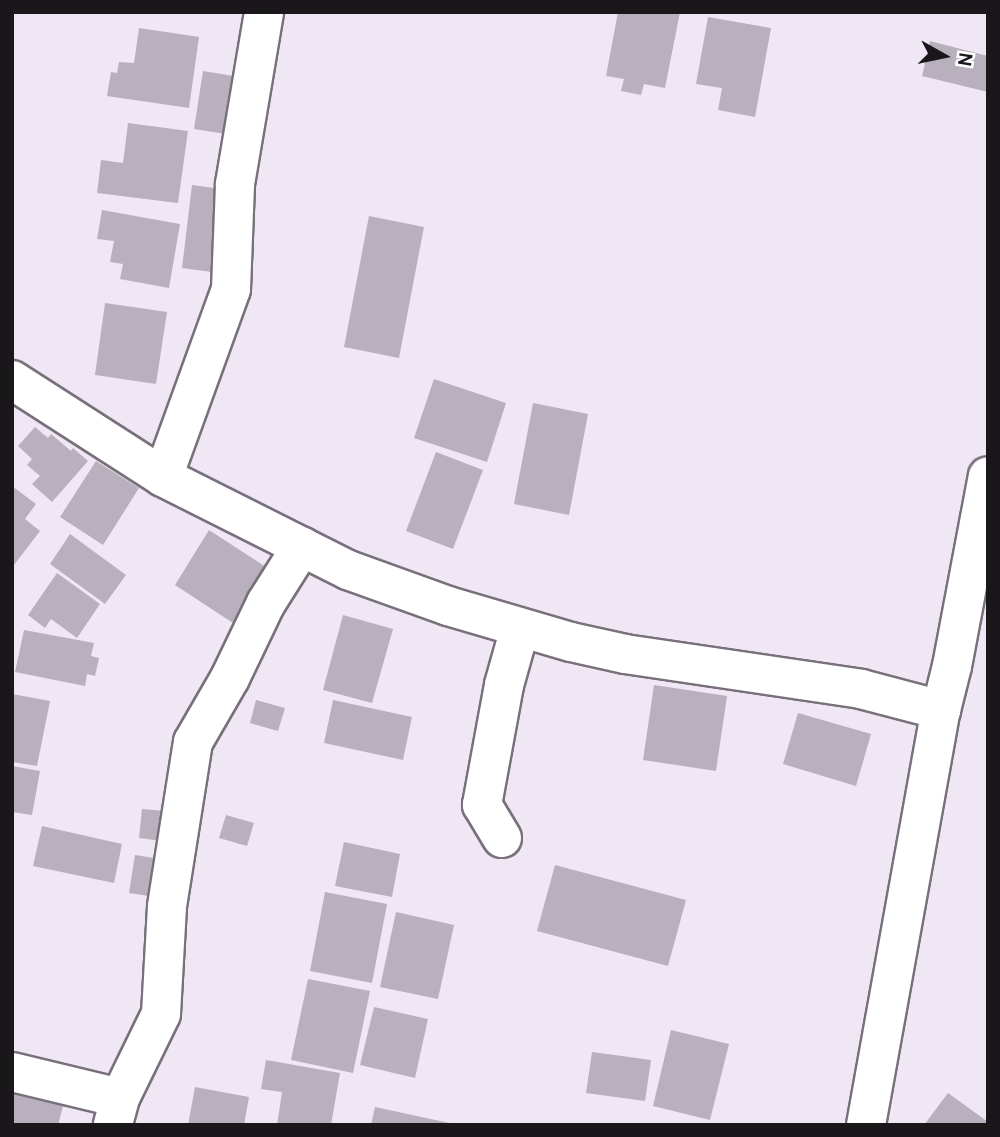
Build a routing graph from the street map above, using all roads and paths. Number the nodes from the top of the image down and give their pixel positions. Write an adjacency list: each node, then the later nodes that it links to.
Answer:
1 (264, 12): 4 (street)
2 (12, 380): 4 (street)
3 (988, 476): 7 (street)
4 (163, 477): 5 (street)
5 (302, 546): 6 (street); 10 (street)
6 (520, 628): 7 (street); 8 (street)
7 (941, 710): 11 (street)
8 (502, 838)
9 (12, 1072): 10 (street)
10 (117, 1111)
11 (866, 1125)

